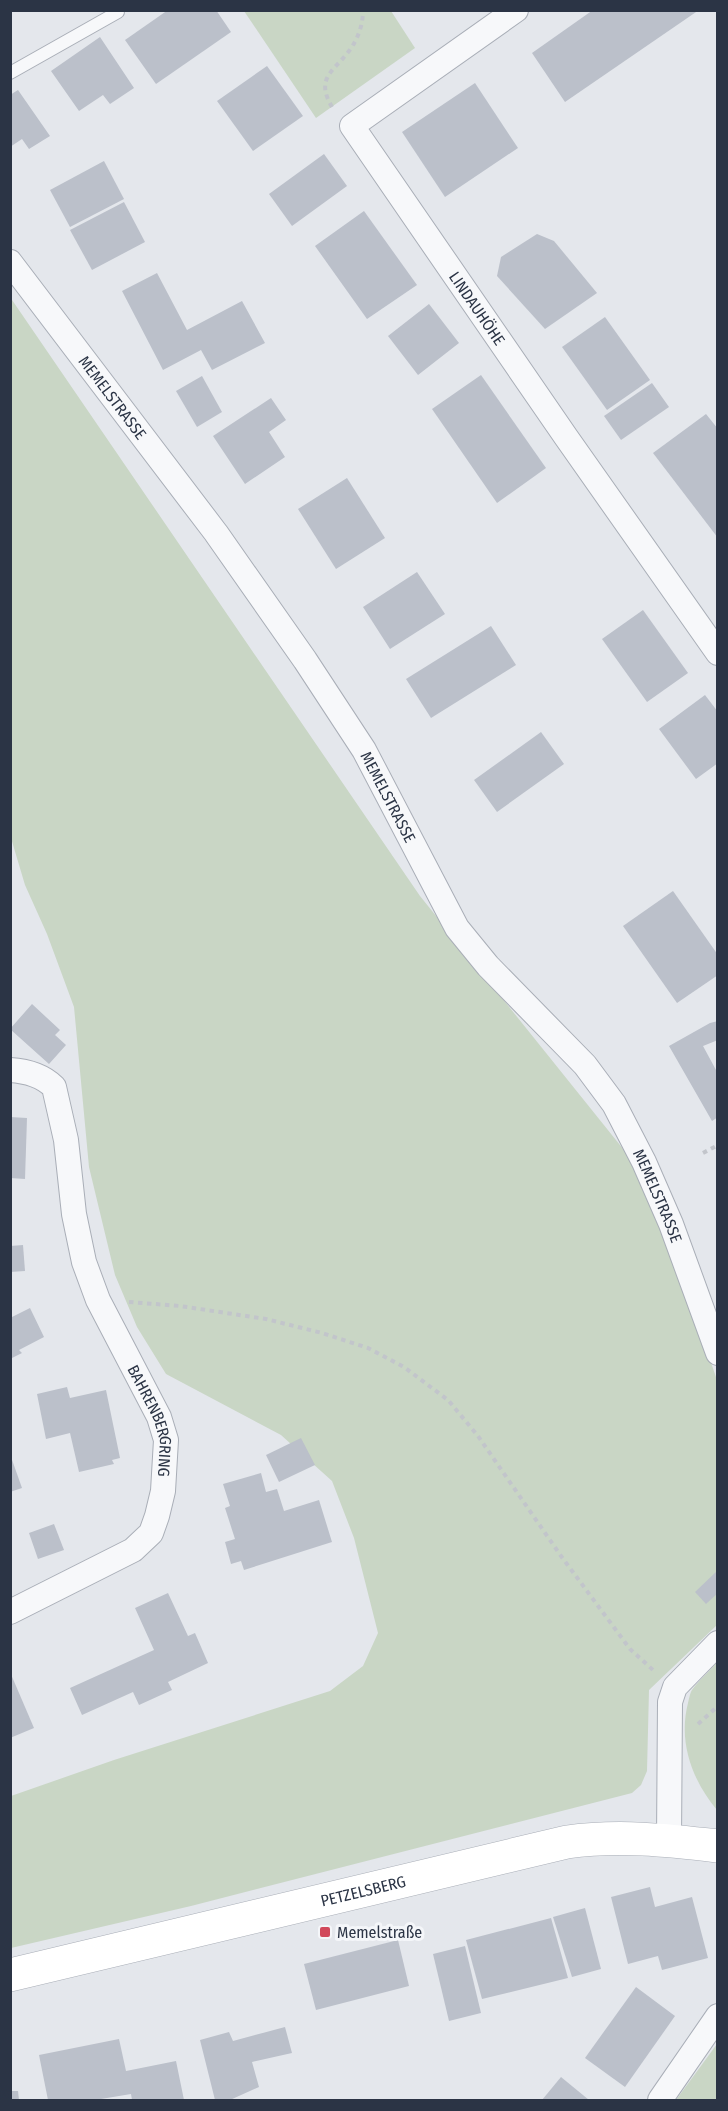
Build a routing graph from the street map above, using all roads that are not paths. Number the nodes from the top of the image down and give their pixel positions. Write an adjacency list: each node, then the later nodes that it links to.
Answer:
1 (516, 10): 5 (street, LINDAUHÖHE)
2 (118, 12): 3 (lane)
3 (10, 73)
4 (10, 262): 7 (street, MEMELSTRASSE)
5 (717, 653)
6 (10, 1070): 8 (street, BAHRENBERGRING)
7 (717, 1353)
8 (10, 1612)
9 (717, 1642): 10 (street)
10 (669, 1840): 11 (main road, PETZELSBERG); 12 (main road, PETZELSBERG)
11 (717, 1846)
12 (10, 1975)
13 (717, 2016): 14 (street)
14 (660, 2100)

